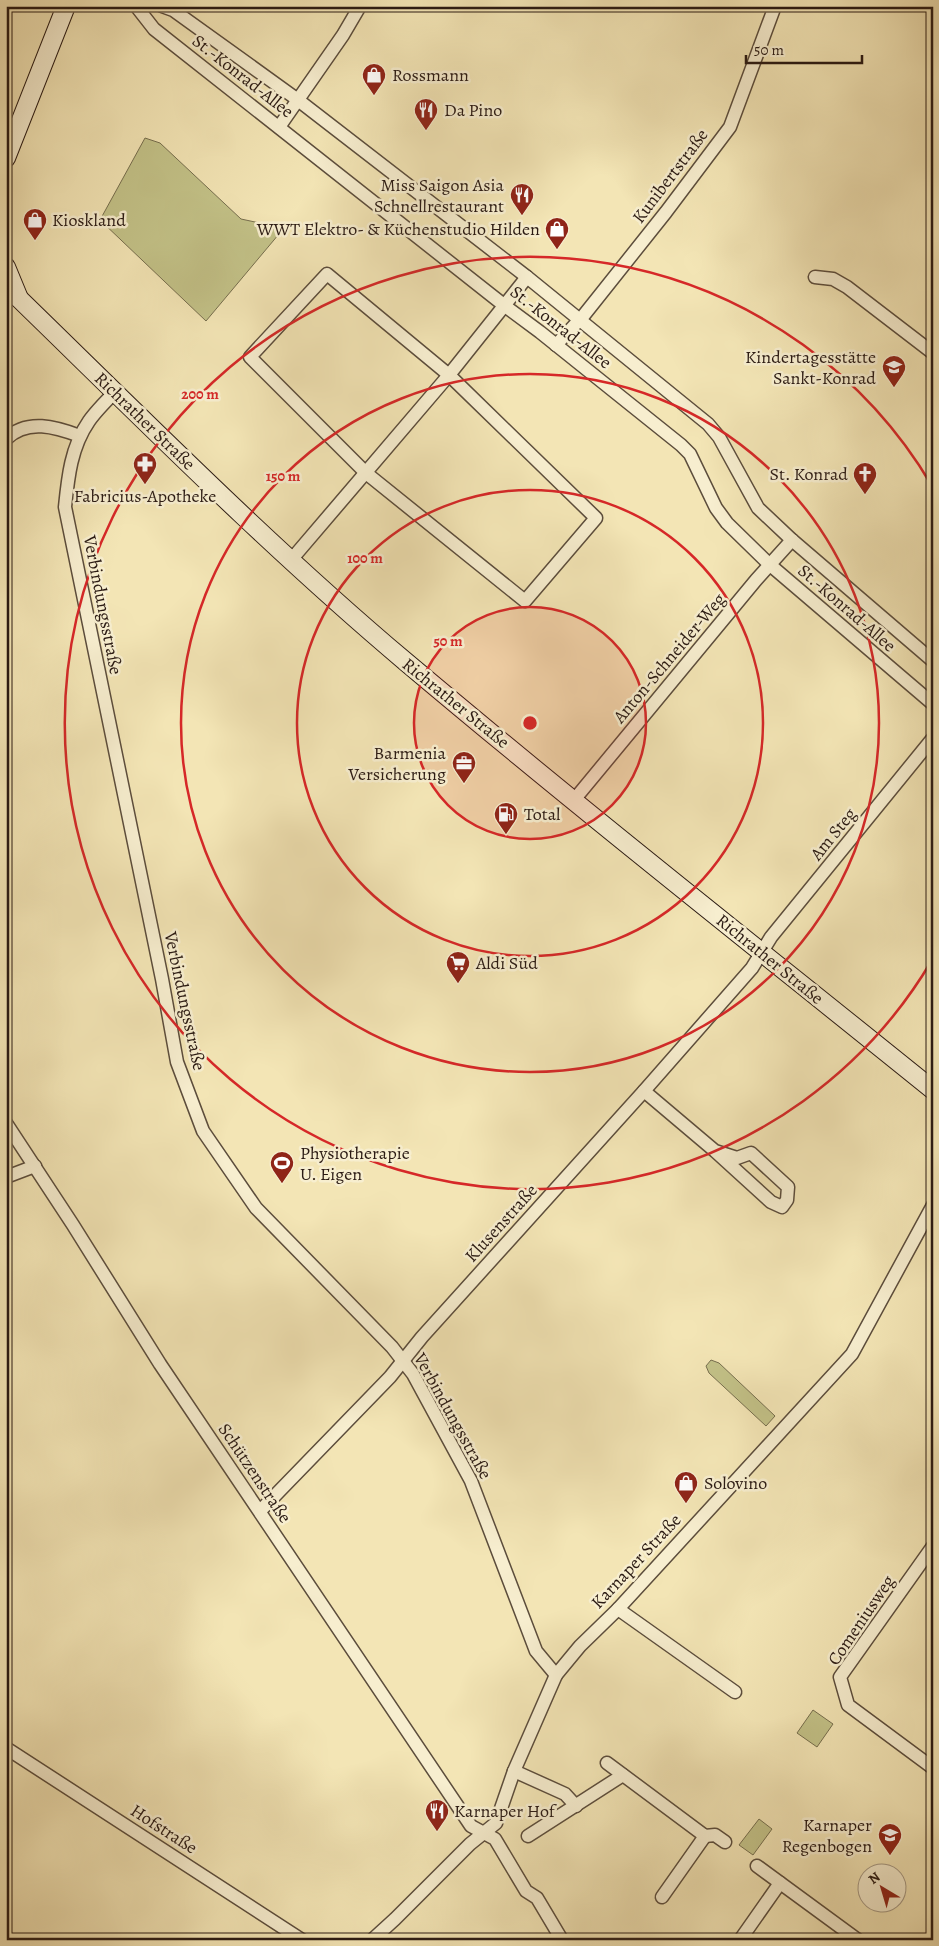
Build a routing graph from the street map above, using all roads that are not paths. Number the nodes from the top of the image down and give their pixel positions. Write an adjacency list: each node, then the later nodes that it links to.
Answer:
1 (66, 6): 8 (main road)
2 (136, 6): 7 (street, St.-Konrad-Allee)
3 (162, 6): 6 (street, St.-Konrad-Allee)
4 (360, 6): 6 (street)
5 (775, 6): 15 (street, Kunibertstraße)
6 (298, 100): 7 (street); 10 (street, St.-Konrad-Allee)
7 (279, 127): 14 (street, St.-Konrad-Allee)
8 (6, 158)
9 (6, 267): 13 (main road)
10 (527, 277): 14 (street); 15 (street, St.-Konrad-Allee)
11 (815, 277): 17 (street)
12 (6, 286): 13 (main road, Richrather Straße)
13 (19, 298): 19 (main road, Richrather Straße)
14 (506, 306): 16 (street, St.-Konrad-Allee); 18 (street)
15 (580, 320): 16 (street, Kunibertstraße); 23 (street, St.-Konrad-Allee)
16 (556, 345): 25 (street, St.-Konrad-Allee)
17 (931, 349)
18 (449, 375): 22 (street); 22 (street); 22 (street)
19 (115, 392): 20 (street, Verbindungsstraße); 24 (main road, Richrather Straße)
20 (80, 436): 21 (street); 38 (street, Verbindungsstraße)
21 (6, 439)
22 (366, 473): 24 (street)
23 (792, 540): 25 (street, Anton-Schneider-Weg); 26 (street, St.-Konrad-Allee)
24 (291, 560): 29 (main road, Richrather Straße)
25 (769, 564): 27 (street, St.-Konrad-Allee); 29 (street, Anton-Schneider-Weg)
26 (933, 661)
27 (933, 704)
28 (933, 738): 30 (street, Am Steg)
29 (574, 800): 30 (main road, Richrather Straße)
30 (762, 952): 31 (main road, Richrather Straße); 32 (street, Klusenstraße)
31 (933, 1090)
32 (644, 1092): 34 (street); 38 (street, Klusenstraße)
33 (6, 1123): 35 (street, Schützenstraße)
34 (715, 1151): 34 (street)
35 (35, 1166): 36 (street); 39 (street, Schützenstraße)
36 (6, 1177)
37 (933, 1205): 41 (street, Karnaper Straße)
38 (404, 1361): 39 (street, Klusenstraße); 42 (street, Verbindungsstraße)
39 (260, 1511): 50 (street, Schützenstraße)
40 (933, 1546): 46 (street, Comeniusweg)
41 (618, 1609): 42 (street, Karnaper Straße); 43 (street)
42 (556, 1675): 47 (street, Karnaper Straße)
43 (735, 1692)
44 (6, 1748): 57 (street, Hofstraße)
45 (607, 1763): 48 (street)
46 (933, 1768)
47 (514, 1771): 49 (street); 50 (street, Karnaper Straße)
48 (623, 1775): 49 (street); 52 (street)
49 (576, 1806): 51 (street)
50 (484, 1833): 58 (street, Karnaper Straße); 59 (street, Schützenstraße)
51 (528, 1836)
52 (704, 1836): 53 (street); 56 (street)
53 (725, 1842)
54 (757, 1866): 55 (street)
55 (780, 1883): 60 (street); 61 (street)
56 (662, 1897)
57 (302, 1940)
58 (372, 1940)
59 (562, 1940)
60 (740, 1940)
61 (858, 1940)

